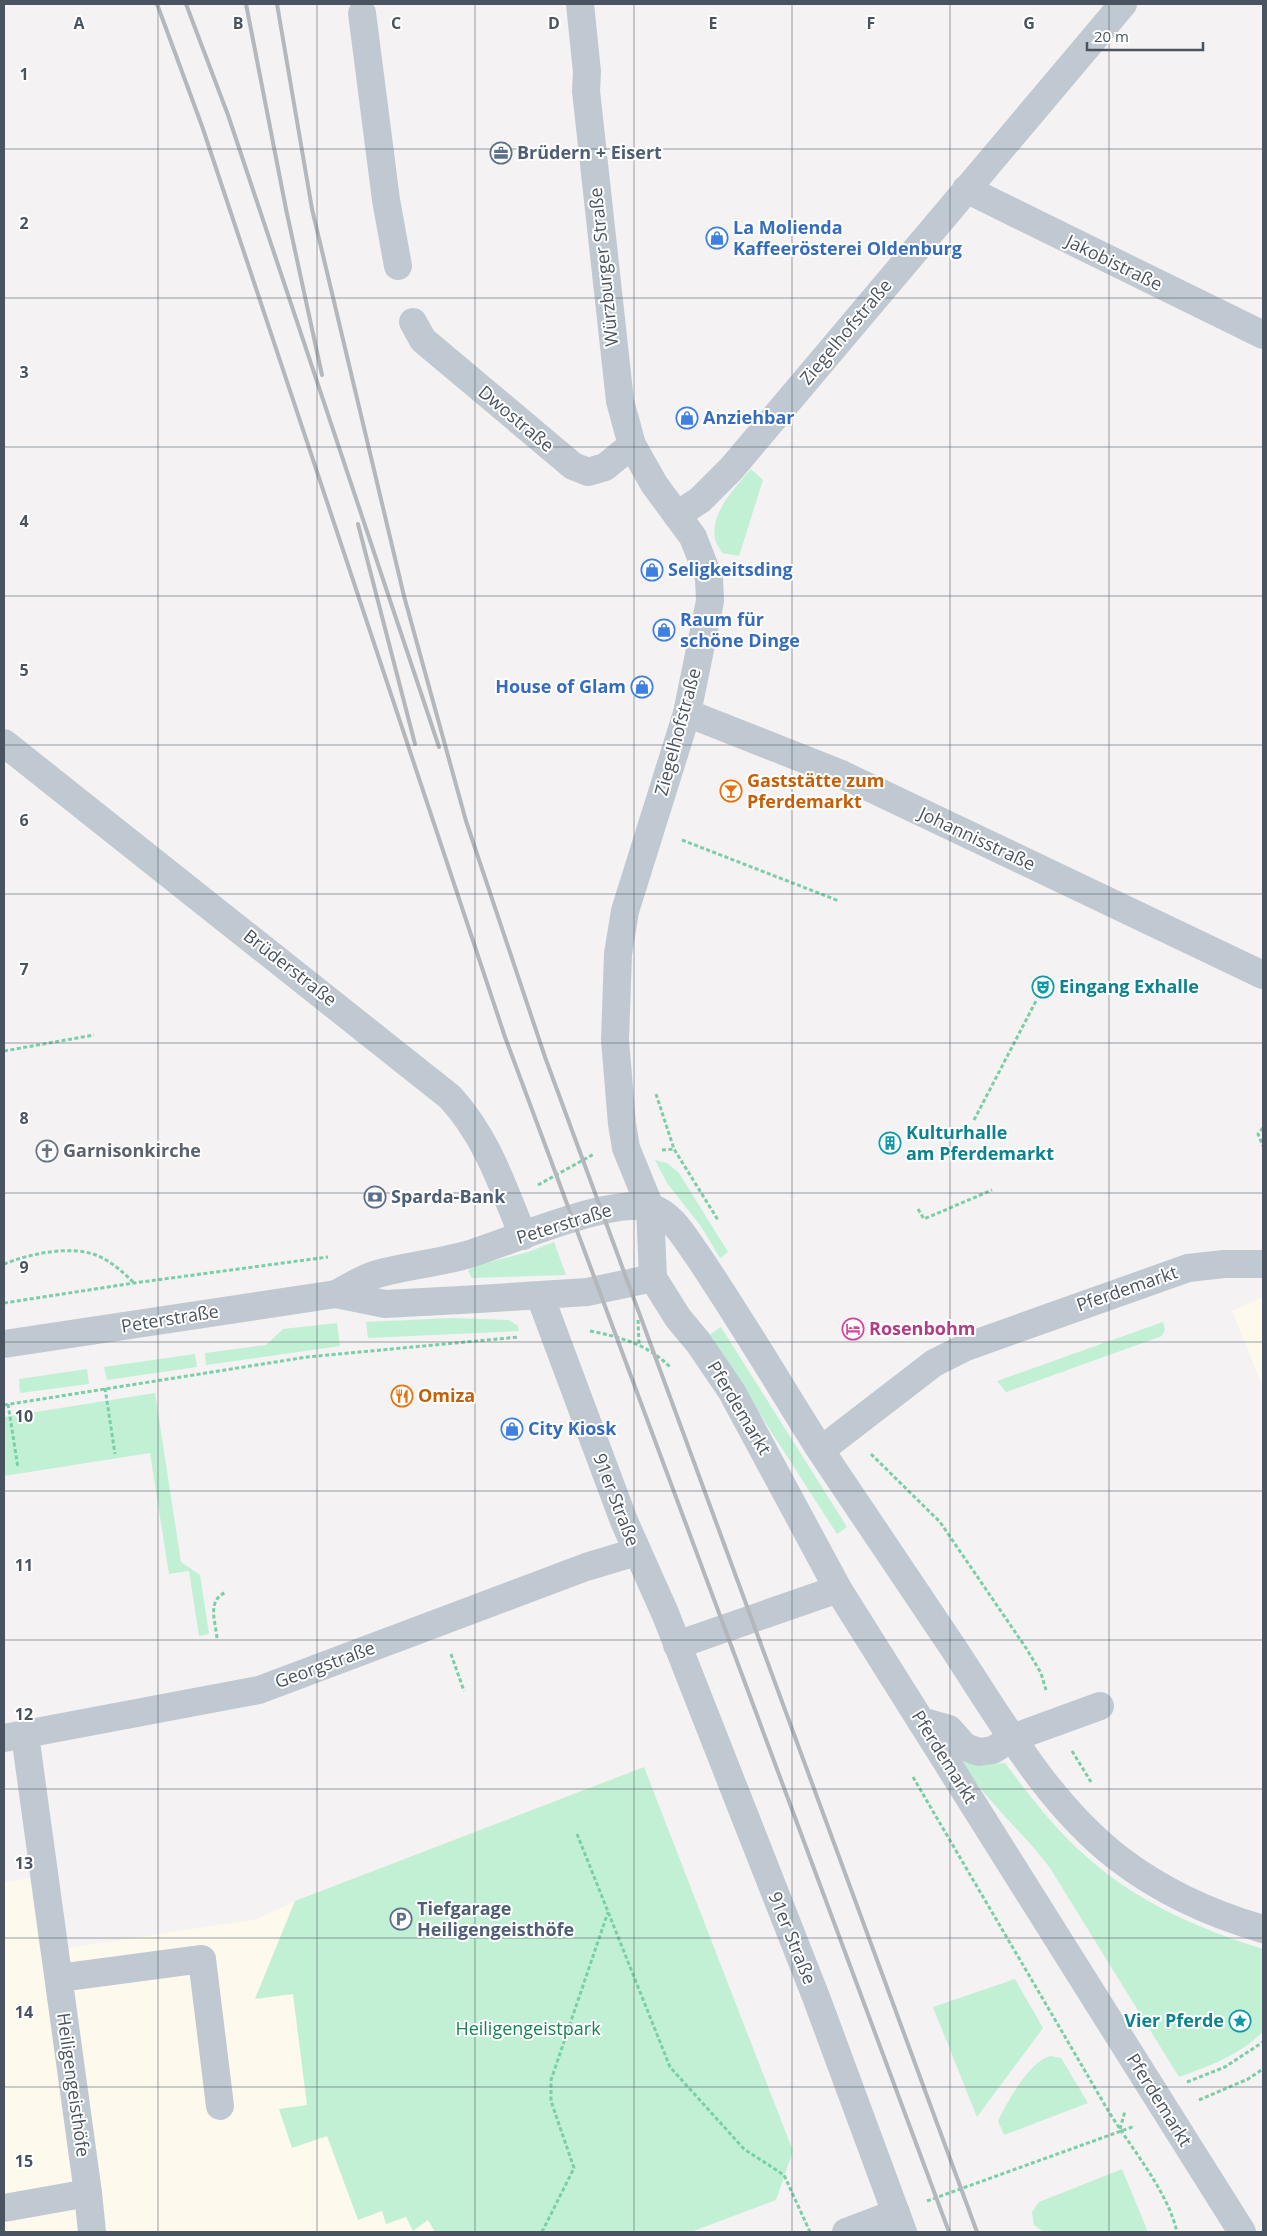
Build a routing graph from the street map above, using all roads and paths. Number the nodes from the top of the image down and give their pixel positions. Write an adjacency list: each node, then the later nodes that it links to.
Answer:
1 (580, 4): 8 (street, Würzburger Straße)
2 (1123, 4): 4 (street, Ziegelhofstraße)
3 (362, 13): 5 (street)
4 (966, 189): 7 (street, Jakobistraße); 9 (street, Ziegelhofstraße)
5 (398, 266)
6 (413, 322): 8 (street, Dwostraße)
7 (1263, 335)
8 (632, 445): 9 (street, Würzburger Straße)
9 (677, 515): 10 (street, Ziegelhofstraße)
10 (686, 713): 12 (street, Ziegelhofstraße); 14 (street, Johannisstraße)
11 (4, 743): 25 (street, Brüderstraße)
12 (651, 828): 13 (path); 23 (street, Ziegelhofstraße)
13 (839, 901)
14 (1263, 975)
15 (1036, 1001): 19 (path)
16 (94, 1035): 17 (path)
17 (4, 1051)
18 (656, 1093): 22 (path)
19 (974, 1120)
20 (1263, 1128): 21 (path)
21 (1263, 1146)
22 (674, 1149): 23 (path); 28 (path)
23 (628, 1154): 25 (path); 26 (street, Ziegelhofstraße)
24 (992, 1190): 27 (path)
25 (509, 1201): 29 (street, Brüderstraße)
26 (650, 1207): 29 (street, Peterstraße); 33 (street); 44 (street)
27 (918, 1210)
28 (721, 1225)
29 (523, 1236): 35 (street, Peterstraße)
30 (329, 1257): 34 (path)
31 (4, 1264): 34 (path)
32 (1263, 1264): 43 (street, Pferdemarkt)
33 (654, 1278): 36 (street, Peterstraße); 48 (street, Pferdemarkt)
34 (134, 1282): 37 (path)
35 (336, 1294): 36 (street, Peterstraße); 39 (street, Peterstraße)
36 (540, 1296): 38 (street, 91er Straße)
37 (4, 1303)
38 (554, 1334): 40 (path); 41 (path); 47 (street, 91er Straße)
39 (4, 1344)
40 (639, 1344)
41 (105, 1388): 42 (path); 45 (path)
42 (6, 1404): 46 (path)
43 (850, 1430): 44 (street, Pferdemarkt); 53 (path)
44 (821, 1450): 56 (street)
45 (115, 1454)
46 (18, 1468)
47 (636, 1552): 51 (street, 91er Straße); 55 (street, Georgstraße)
48 (838, 1589): 51 (street); 54 (street, Pferdemarkt)
49 (226, 1592): 50 (path)
50 (217, 1638)
51 (677, 1645): 72 (street, 91er Straße)
52 (1100, 1706): 53 (street)
53 (1058, 1720): 56 (street); 57 (path)
54 (921, 1721): 56 (street); 78 (street, Pferdemarkt)
55 (14, 1737): 61 (street, Heiligengeisthöfe)
56 (1012, 1738): 60 (street)
57 (1094, 1786)
58 (577, 1834): 59 (path)
59 (608, 1912): 74 (path); 75 (path)
60 (1263, 1930)
61 (58, 1978): 67 (street); 70 (street, Heiligengeisthöfe)
62 (1263, 2042): 64 (path)
63 (1263, 2069): 65 (path)
64 (1183, 2084)
65 (1194, 2102)
66 (1127, 2105): 69 (path)
67 (220, 2106)
68 (1140, 2124): 69 (path)
69 (1119, 2129): 72 (path); 77 (path)
70 (88, 2193): 71 (street); 73 (street, Heiligengeisthöfe)
71 (4, 2208)
72 (900, 2223): 76 (street)
73 (92, 2232)
74 (542, 2232)
75 (810, 2232)
76 (846, 2232)
77 (1177, 2232)
78 (1242, 2232)

